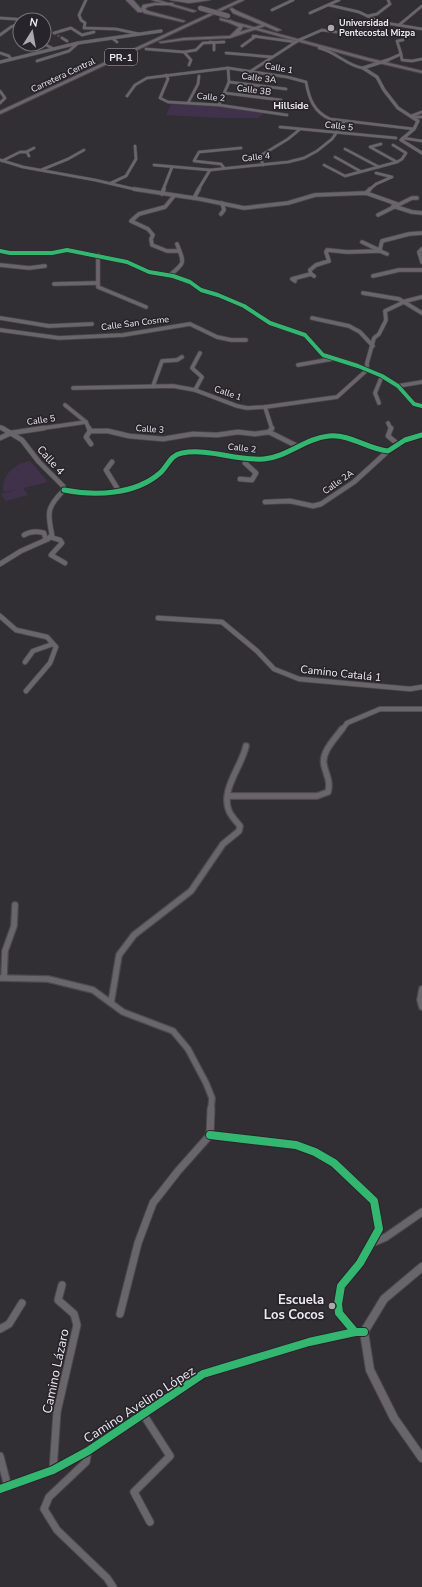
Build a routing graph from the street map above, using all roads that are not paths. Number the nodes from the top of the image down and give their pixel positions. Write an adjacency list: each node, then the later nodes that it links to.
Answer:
1 (86, 0): 36 (street)
2 (128, 0): 20 (highway)
3 (149, 0): 20 (highway)
4 (154, 0): 14 (main road)
5 (168, 0): 27 (main road, bridge)
6 (208, 0): 14 (highway)
7 (237, 0): 83 (highway, Carretera Central / PR-1)
8 (242, 0): 83 (highway, Carretera Central / PR-1)
9 (250, 0): 18 (highway)
10 (293, 0): 19 (street)
11 (339, 0): 15 (street)
12 (388, 0): 23 (street)
13 (420, 0): 16 (street)
14 (172, 2): 21 (main road); 24 (highway)
15 (329, 5): 22 (street); 23 (street)
16 (422, 6): 31 (street)
17 (213, 7): 21 (highway)
18 (232, 9): 38 (highway); 54 (highway)
19 (272, 10)
20 (140, 11): 28 (highway)
21 (194, 13): 27 (main road)
22 (310, 13)
23 (368, 16): 31 (street)
24 (167, 17): 28 (highway); 28 (highway)
25 (0, 18): 26 (street)
26 (12, 19)
27 (229, 19): 32 (main road); 35 (main road); 43 (highway)
28 (182, 21): 30 (highway)
29 (108, 25): 36 (street)
30 (174, 25)
31 (399, 25): 37 (street)
32 (263, 26): 35 (highway); 38 (main road)
33 (12, 27): 45 (street)
34 (168, 28): 39 (highway)
35 (256, 28): 54 (highway); 57 (main road)
36 (104, 29): 44 (street)
37 (422, 29)
38 (279, 30): 49 (main road)
39 (161, 31): 44 (street); 48 (highway)
40 (94, 32): 42 (street)
41 (336, 32): 49 (street)
42 (54, 33)
43 (201, 33)
44 (139, 34): 47 (street); 48 (street)
45 (0, 35)
46 (62, 38): 52 (street)
47 (112, 38): 53 (street); 58 (street)
48 (146, 38): 51 (highway)
49 (304, 38): 57 (street); 72 (main road)
50 (403, 40): 68 (street)
51 (140, 41)
52 (70, 42): 58 (street); 62 (street)
53 (117, 42)
54 (161, 42): 63 (highway)
55 (209, 42): 56 (street); 64 (street); 65 (street)
56 (224, 42)
57 (296, 42): 60 (street); 61 (main road); 61 (main road); 69 (street)
58 (78, 43): 73 (street)
59 (134, 44): 83 (highway)
60 (242, 46)
61 (319, 47): 75 (main road); 81 (street)
62 (54, 49): 70 (street)
63 (146, 49): 65 (street); 83 (highway)
64 (214, 50)
65 (184, 52): 76 (street)
66 (0, 53): 70 (street)
67 (226, 53): 69 (street)
68 (401, 54): 71 (street); 72 (street)
69 (272, 57): 82 (street)
70 (11, 59): 74 (street)
71 (422, 59)
72 (388, 60): 75 (street); 79 (main road)
73 (37, 61)
74 (0, 62)
75 (380, 62): 77 (street); 78 (main road)
76 (189, 64)
77 (368, 66): 78 (main road); 81 (street)
78 (396, 66): 84 (main road)
79 (422, 67)
80 (228, 68): 82 (street, Calle 1); 85 (street, Calle 1); 87 (street)
81 (363, 68): 99 (street)
82 (251, 71): 101 (street, Calle 1)
83 (86, 72): 96 (highway, Carretera Central / PR-1)
84 (422, 72)
85 (166, 75): 91 (street, Calle 1); 94 (street, Calle 2)
86 (199, 76): 94 (street)
87 (229, 82): 88 (street, Calle 3A); 90 (street)
88 (286, 89)
89 (0, 91): 93 (street)
90 (225, 93): 92 (street, Calle 3B); 95 (street)
91 (127, 96)
92 (281, 100)
93 (0, 103)
94 (188, 103): 95 (street, Calle 2)
95 (219, 105): 98 (street, Calle 2)
96 (0, 112)
97 (422, 112): 99 (street)
98 (287, 115)
99 (412, 116): 100 (street); 103 (street)
100 (422, 117)
101 (344, 122): 103 (street, Calle 1); 105 (street, Calle 4)
102 (280, 127): 104 (street, Calle 5)
103 (414, 129): 107 (street)
104 (299, 130): 105 (street, Calle 5); 125 (street)
105 (336, 133): 106 (street, Calle 5); 125 (street, Calle 4)
106 (396, 138)
107 (403, 138): 108 (street); 109 (street)
108 (422, 141)
109 (403, 142): 119 (street); 123 (street)
110 (381, 144): 123 (street)
111 (224, 145): 114 (street)
112 (135, 146): 134 (street)
113 (34, 148): 118 (street)
114 (222, 148): 115 (street); 129 (street)
115 (241, 148)
116 (345, 149): 128 (street)
117 (84, 150): 130 (street)
118 (26, 152): 120 (street); 122 (street)
119 (422, 153)
120 (29, 156)
121 (335, 157): 132 (street)
122 (1, 161): 130 (street)
123 (397, 162): 128 (street)
124 (154, 165): 127 (street, Calle 4)
125 (263, 165): 129 (street, Calle 4)
126 (324, 165): 132 (street)
127 (172, 167): 131 (street, Calle 4); 136 (street)
128 (379, 167): 132 (street)
129 (224, 168): 131 (street, Calle 4)
130 (41, 170): 134 (street)
131 (210, 170): 138 (street)
132 (360, 171)
133 (376, 173): 135 (street)
134 (111, 183): 136 (street)
135 (366, 193): 140 (street); 141 (street)
136 (162, 194): 137 (street)
137 (174, 196): 138 (street); 152 (street)
138 (194, 198): 140 (street)
139 (417, 198): 141 (street)
140 (222, 203): 144 (street)
141 (397, 204): 142 (street)
142 (393, 206): 143 (street); 145 (street)
143 (422, 213)
144 (220, 214)
145 (378, 215)
146 (422, 233): 150 (street)
147 (362, 242): 150 (street)
148 (177, 244): 152 (street)
149 (422, 249): 155 (street)
150 (380, 250): 153 (street); 161 (street)
151 (0, 251): 154 (street)
152 (179, 251): 159 (street)
153 (387, 254)
154 (98, 255): 159 (street); 162 (street)
155 (422, 262)
156 (0, 265): 157 (street)
157 (45, 266)
158 (422, 270): 160 (street)
159 (170, 275): 177 (street)
160 (372, 276)
161 (295, 281)
162 (97, 283): 163 (street); 167 (street)
163 (54, 284)
164 (363, 293): 166 (street)
165 (422, 297): 166 (street)
166 (403, 302): 168 (street); 174 (street)
167 (146, 307)
168 (422, 313)
169 (0, 318): 171 (street)
170 (312, 318): 174 (street)
171 (92, 324)
172 (0, 330): 173 (street, Calle San Cosme)
173 (246, 340)
174 (373, 346): 179 (street)
175 (200, 353): 185 (street)
176 (182, 357): 182 (street)
177 (333, 359): 178 (street); 179 (street)
178 (298, 365)
179 (367, 370): 180 (street); 189 (street, Calle 1)
180 (382, 376): 183 (street); 186 (street)
181 (422, 382): 183 (street)
182 (153, 386): 184 (street, Calle 1); 185 (street, Calle 1)
183 (398, 386): 188 (street)
184 (74, 388)
185 (195, 390): 189 (street, Calle 1)
186 (379, 403)
187 (65, 405): 190 (street)
188 (422, 406)
189 (265, 407): 194 (street)
190 (86, 422): 193 (street); 195 (street, Calle 5)
191 (388, 423): 199 (street)
192 (0, 427): 195 (street)
193 (90, 431): 194 (street, Calle 3); 198 (street)
194 (269, 432): 200 (street)
195 (11, 433): 197 (street, Calle 5); 205 (street, Calle 4)
196 (422, 435): 199 (street)
197 (0, 438)
198 (91, 444)
199 (399, 445): 201 (street)
200 (299, 447): 201 (street, Calle 2); 202 (street, Calle 2)
201 (388, 451): 207 (street, Calle 2A)
202 (248, 458): 204 (street); 206 (street, Calle 2)
203 (112, 462): 206 (street)
204 (240, 480)
205 (64, 490): 206 (street, Calle 2); 209 (street, Calle 4)
206 (119, 491)
207 (265, 502)
208 (24, 535): 209 (street)
209 (49, 538): 210 (street); 211 (street)
210 (65, 563)
211 (0, 564)
212 (0, 616): 214 (street)
213 (158, 618): 216 (street, Camino Catalá 1)
214 (53, 644): 215 (street); 217 (street)
215 (25, 662)
216 (422, 687)
217 (26, 691)
218 (422, 709): 220 (street)
219 (246, 746): 220 (street)
220 (228, 796): 224 (street)
221 (15, 905): 222 (street)
222 (2, 978): 224 (street)
223 (422, 989): 225 (street)
224 (111, 1003): 226 (street)
225 (422, 1007)
226 (210, 1135): 228 (street); 232 (street)
227 (422, 1212): 228 (street)
228 (372, 1243): 234 (street)
229 (422, 1267): 234 (street)
230 (62, 1285): 239 (street, Camino Lázaro)
231 (22, 1303): 233 (street)
232 (120, 1314)
233 (0, 1329)
234 (360, 1332): 235 (street, Camino Avelino López); 238 (street)
235 (143, 1414): 236 (street, Camino Avelino López); 242 (street)
236 (88, 1451): 239 (street, Camino Avelino López); 243 (street)
237 (0, 1456): 240 (street)
238 (422, 1458)
239 (53, 1470): 240 (street, Camino Avelino López)
240 (8, 1487): 241 (street, Camino Avelino López)
241 (0, 1489)
242 (150, 1522)
243 (113, 1587)

